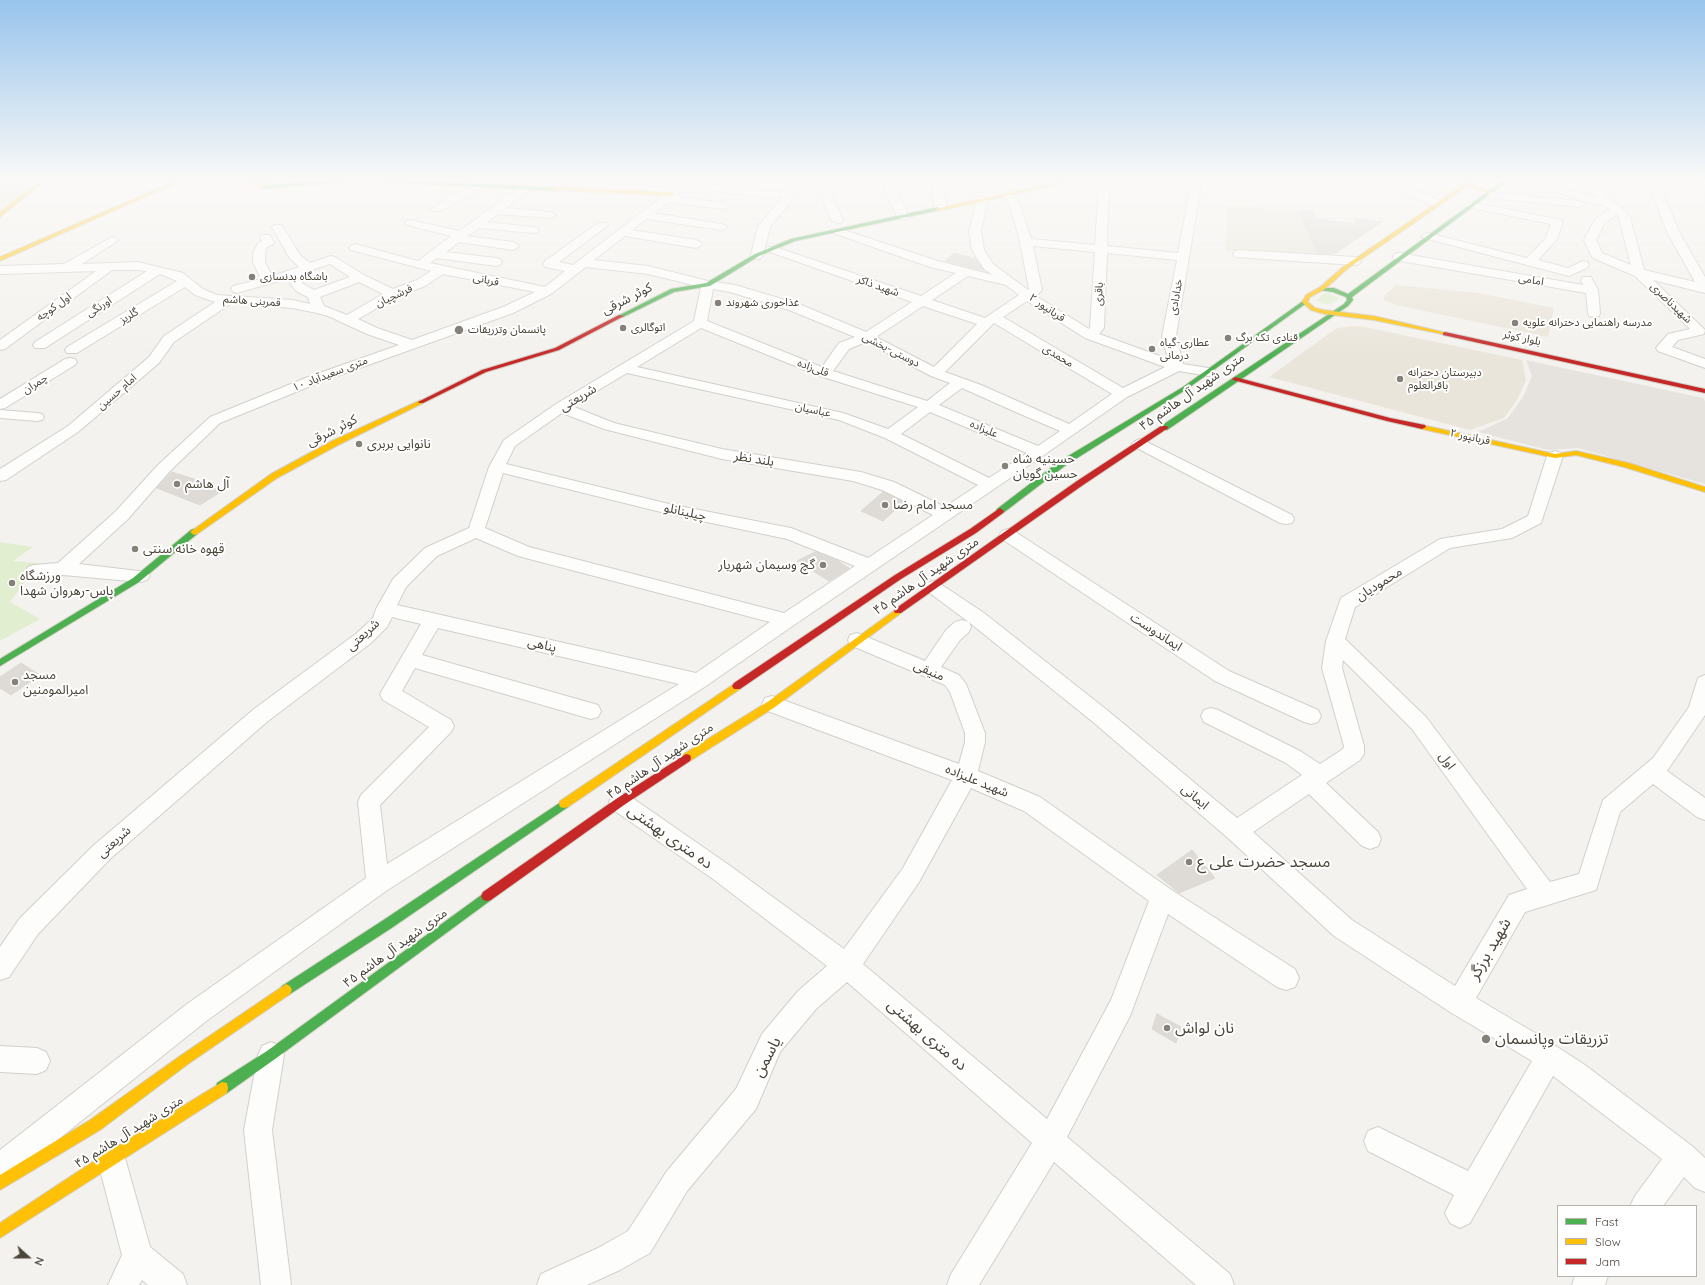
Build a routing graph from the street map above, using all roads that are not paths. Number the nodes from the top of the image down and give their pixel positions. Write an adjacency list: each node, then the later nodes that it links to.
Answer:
1 (46, 239): 35 (main road)
2 (267, 239): 53 (street)
3 (285, 239): 42 (street)
4 (455, 239): 30 (street)
5 (475, 239): 26 (street)
6 (583, 239): 39 (street, دوستی-بخشی)
7 (613, 239): 39 (street, ۱۰ متری سعیدآباد)
8 (670, 239): 25 (street)
9 (760, 239): 32 (street)
10 (796, 239): 28 (main road)
11 (870, 239): 47 (street)
12 (976, 239): 55 (street, قربانپور ۲)
13 (1025, 239): 24 (street)
14 (1101, 239): 29 (street, باقری)
15 (1186, 239): 33 (street, خدادادی)
16 (1390, 239): 43 (main road, ۴۵ متری شهید آل هاشم)
17 (1424, 239): 34 (main road, ۴۵ متری شهید آل هاشم)
18 (1440, 239): 37 (street)
19 (1551, 239): 37 (street)
20 (1591, 239): 48 (street)
21 (1630, 239): 48 (street, شهید‌ناصری)
22 (1677, 239): 56 (street)
23 (112, 240): 41 (street)
24 (1026, 242): 29 (street); 64 (street)
25 (696, 244)
26 (513, 246)
27 (355, 248): 38 (street, قربانی)
28 (771, 249): 32 (main road); 68 (street, شهید ذاکر)
29 (1101, 249): 33 (street); 78 (street, باقری)
30 (435, 254): 36 (street); 38 (street)
31 (1239, 254): 43 (street)
32 (756, 255): 54 (main road)
33 (1183, 257): 86 (street, خدادادی)
34 (1399, 257): 51 (main road, ۴۵ متری شهید آل هاشم); 61 (street, امامی)
35 (0, 259)
36 (496, 262)
37 (1530, 262): 61 (street)
38 (420, 264): 46 (street, قربانی)
39 (579, 266): 54 (street, دوستی-بخشی); 60 (street, ۱۰ متری سعیدآباد)
40 (109, 267): 41 (street, قمربنی هاشم); 45 (street, قمربنی هاشم); 83 (street, اول کوچه)
41 (66, 268): 44 (street, قمربنی هاشم)
42 (308, 268): 50 (street); 53 (street); 63 (street)
43 (1350, 268): 57 (main road, ۴۵ متری شهید آل هاشم)
44 (0, 270)
45 (158, 270): 52 (street, قمربنی هاشم); 82 (street, اورنگی)
46 (441, 270): 60 (street, قربانی); 62 (street, فرشچیان)
47 (966, 272): 55 (street); 68 (street)
48 (1639, 273): 59 (street); 77 (street, شهید‌ناصری)
49 (1361, 277): 51 (main road)
50 (360, 278): 62 (street); 63 (street)
51 (1371, 278): 65 (main road, ۴۵ متری شهید آل هاشم)
52 (186, 281): 66 (street, قمربنی هاشم); 84 (street, گلریز)
53 (268, 281): 58 (street)
54 (708, 285): 75 (street); 79 (street, دوستی-بخشی); 116 (main road, کوثر شرقی)
55 (1014, 285): 64 (street, قربانپور ۲)
56 (1705, 285)
57 (1323, 288): 65 (main road); 69 (main road, ۴۵ متری شهید آل هاشم)
58 (237, 289)
59 (1705, 289)
60 (547, 290): 81 (street, ۱۰ متری سعیدآباد)
61 (1592, 290): 72 (street)
62 (393, 294): 73 (street, فرشچیان)
63 (313, 295): 70 (street)
64 (1029, 296): 74 (street); 78 (street, قربانپور ۲)
65 (1349, 296): 67 (main road); 71 (main road, ۴۵ متری شهید آل هاشم)
66 (227, 300): 70 (street, قمربنی هاشم); 106 (street, امام حسین)
67 (1361, 300)
68 (922, 301): 74 (street, شهید ذاکر); 79 (street)
69 (1305, 302): 71 (main road, بلوار کوثر); 88 (main road, ۴۵ متری شهید آل هاشم)
70 (319, 308): 73 (street, قمربنی هاشم)
71 (1334, 312): 80 (main road, بلوار کوثر); 91 (main road, ۴۵ متری شهید آل هاشم)
72 (1594, 313)
73 (347, 320): 81 (street, قمربنی هاشم)
74 (990, 320): 90 (street); 94 (street, محمدی)
75 (700, 324): 87 (street, شریعتی); 89 (street, قلی‌زاده)
76 (1487, 333): 80 (main road)
77 (1703, 333): 85 (street)
78 (1090, 335): 86 (street, قربانپور ۲)
79 (867, 338): 89 (street); 90 (street, دوستی-بخشی)
80 (1486, 343): 93 (main road, بلوار کوثر)
81 (410, 344): 114 (street, ۱۰ متری سعیدآباد)
82 (40, 345)
83 (0, 346)
84 (71, 356): 95 (street, چمران)
85 (1705, 364)
86 (1177, 367): 88 (street, قربانپور ۲); 94 (street)
87 (626, 369): 97 (street, شریعتی); 101 (street, عباسیان)
88 (1209, 372): 157 (main road, ۴۵ متری شهید آل هاشم)
89 (825, 373): 96 (street, قلی‌زاده)
90 (936, 373): 92 (street, دوستی-بخشی)
91 (1235, 379): 102 (main road, ۴۵ متری شهید آل هاشم); 104 (main road, قربانپور ۲)
92 (961, 382): 96 (street); 100 (street, دوستی-بخشی)
93 (1705, 391)
94 (1122, 394): 100 (street)
95 (0, 405)
96 (929, 406): 101 (street); 103 (street, علیزاده)
97 (561, 407): 105 (street, شریعتی); 109 (street, بلند نظر)
98 (0, 414): 99 (street)
99 (37, 417)
100 (1070, 430): 103 (street)
101 (890, 435): 107 (street, عباسیان)
102 (1140, 444): 110 (street); 112 (main road, ۴۵ متری شهید آل هاشم)
103 (1039, 452): 107 (street)
104 (1555, 456): 108 (main road, قربانپور ۲); 123 (street, محمودیان)
105 (497, 466): 111 (street, شریعتی); 113 (street, چیلینانلو)
106 (0, 476)
107 (988, 484): 109 (street)
108 (1705, 490)
109 (946, 514): 113 (street)
110 (1286, 519)
111 (476, 531): 118 (street, شریعتی); 120 (street)
112 (1008, 535): 117 (main road, ۴۵ متری شهید آل هاشم); 132 (street, ایماندوست)
113 (870, 565): 120 (street)
114 (63, 569): 115 (street); 116 (street)
115 (34, 571)
116 (141, 576): 125 (main road, کوثر شرقی)
117 (933, 588): 122 (main road, ۴۵ متری شهید آل هاشم); 138 (street, ایمانی)
118 (385, 609): 119 (street, پناهی); 144 (street, شریعتی)
119 (433, 620): 124 (street); 127 (street, پناهی)
120 (787, 620): 127 (street)
121 (962, 627): 126 (street)
122 (857, 640): 126 (street, منیقی); 129 (main road, ۴۵ متری شهید آل هاشم)
123 (1335, 641): 135 (street, محمودیان); 141 (street, اول)
124 (410, 659): 130 (street); 140 (street)
125 (0, 663)
126 (929, 670): 134 (street, منیقی)
127 (700, 681): 140 (street)
128 (1705, 683): 133 (street, شهید برزگر)
129 (772, 704): 134 (street, شهید علیزاده); 136 (main road, ۴۵ متری شهید آل هاشم)
130 (592, 711)
131 (1211, 716): 135 (street)
132 (1311, 716)
133 (1652, 772): 137 (street); 141 (street, شهید برزگر)
134 (966, 776): 142 (street, شهید علیزاده); 143 (street, یاسمن)
135 (1315, 778): 138 (street, محمودیان); 139 (street)
136 (620, 802): 143 (street, ده متری بهشتی); 147 (main road, ۴۵ متری شهید آل هاشم)
137 (1705, 810)
138 (1236, 831): 146 (street, ایمانی)
139 (1370, 839)
140 (378, 883): 155 (street)
141 (1545, 895): 146 (street, شهید برزگر)
142 (1162, 897): 145 (street, شهید علیزاده); 151 (street)
143 (847, 966): 151 (street, ده متری بهشتی); 164 (street, یاسمن)
144 (0, 968)
145 (1286, 978)
146 (1459, 1003): 148 (street)
147 (271, 1055): 154 (main road, ۴۵ متری شهید آل هاشم); 163 (street)
148 (1549, 1057): 152 (street); 153 (street)
149 (0, 1059): 150 (street)
150 (38, 1061)
151 (1050, 1141): 165 (street); 166 (street, ده متری بهشتی)
152 (1378, 1141)
153 (1682, 1156): 156 (street); 158 (street)
154 (111, 1158): 159 (main road, ۴۵ متری شهید آل هاشم); 160 (street)
155 (0, 1168)
156 (1705, 1178)
157 (0, 1183)
158 (1646, 1205)
159 (0, 1231)
160 (137, 1256): 161 (street); 162 (street)
161 (123, 1285)
162 (172, 1285)
163 (276, 1285)
164 (552, 1285)
165 (962, 1285)
166 (1219, 1285)

